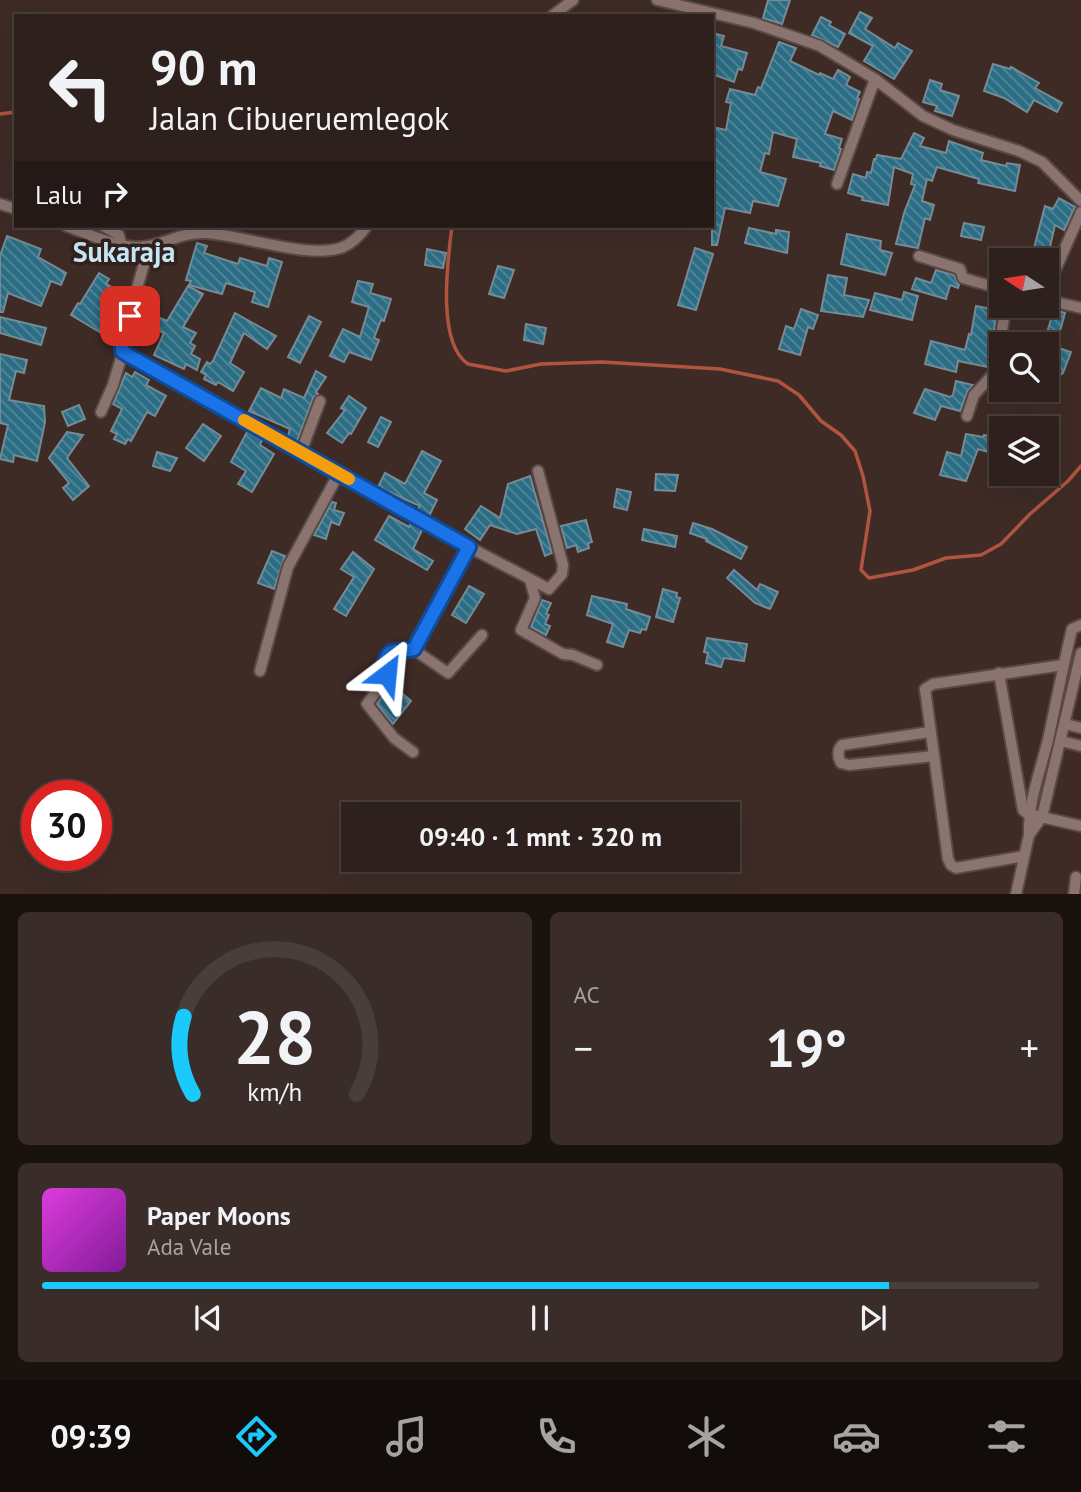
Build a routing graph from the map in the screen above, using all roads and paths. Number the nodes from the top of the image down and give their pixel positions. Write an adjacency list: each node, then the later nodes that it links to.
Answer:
1 (573, 0): 3 (street)
2 (657, 0): 4 (street)
3 (555, 14)
4 (875, 79): 5 (street); 6 (street)
5 (837, 184)
6 (1081, 201)
7 (1081, 212): 14 (street)
8 (72, 228): 11 (street)
9 (107, 228): 11 (street)
10 (366, 228): 12 (street)
11 (121, 244): 12 (street)
12 (149, 246): 19 (street)
13 (919, 256): 15 (street)
14 (1059, 262)
15 (989, 286)
16 (1059, 303): 17 (street)
17 (1081, 308)
18 (1004, 318): 22 (street)
19 (122, 351): 21 (street); 23 (street)
20 (320, 401): 23 (street)
21 (101, 412)
22 (967, 416)
23 (301, 452): 25 (street)
24 (538, 471): 27 (street)
25 (339, 473): 26 (street); 34 (street)
26 (469, 547): 27 (street); 30 (street)
27 (530, 580): 32 (street)
28 (1081, 625): 33 (street)
29 (482, 635): 30 (street)
30 (414, 649): 41 (street)
31 (1081, 653): 36 (street)
32 (597, 665)
33 (1063, 665): 35 (street); 43 (street)
34 (260, 671)
35 (999, 673): 38 (street); 43 (street)
36 (1065, 724): 37 (street); 39 (street)
37 (1081, 728)
38 (930, 732): 42 (street); 42 (street)
39 (1061, 741): 40 (street); 44 (street)
40 (1081, 746)
41 (413, 752)
42 (934, 756): 47 (street)
43 (1028, 814): 44 (street); 46 (street)
44 (1042, 817): 45 (street); 46 (street)
45 (1081, 827)
46 (1028, 835): 47 (street)
47 (1024, 856): 49 (street)
48 (1076, 877): 50 (street)
49 (1016, 894)
50 (1074, 894)

